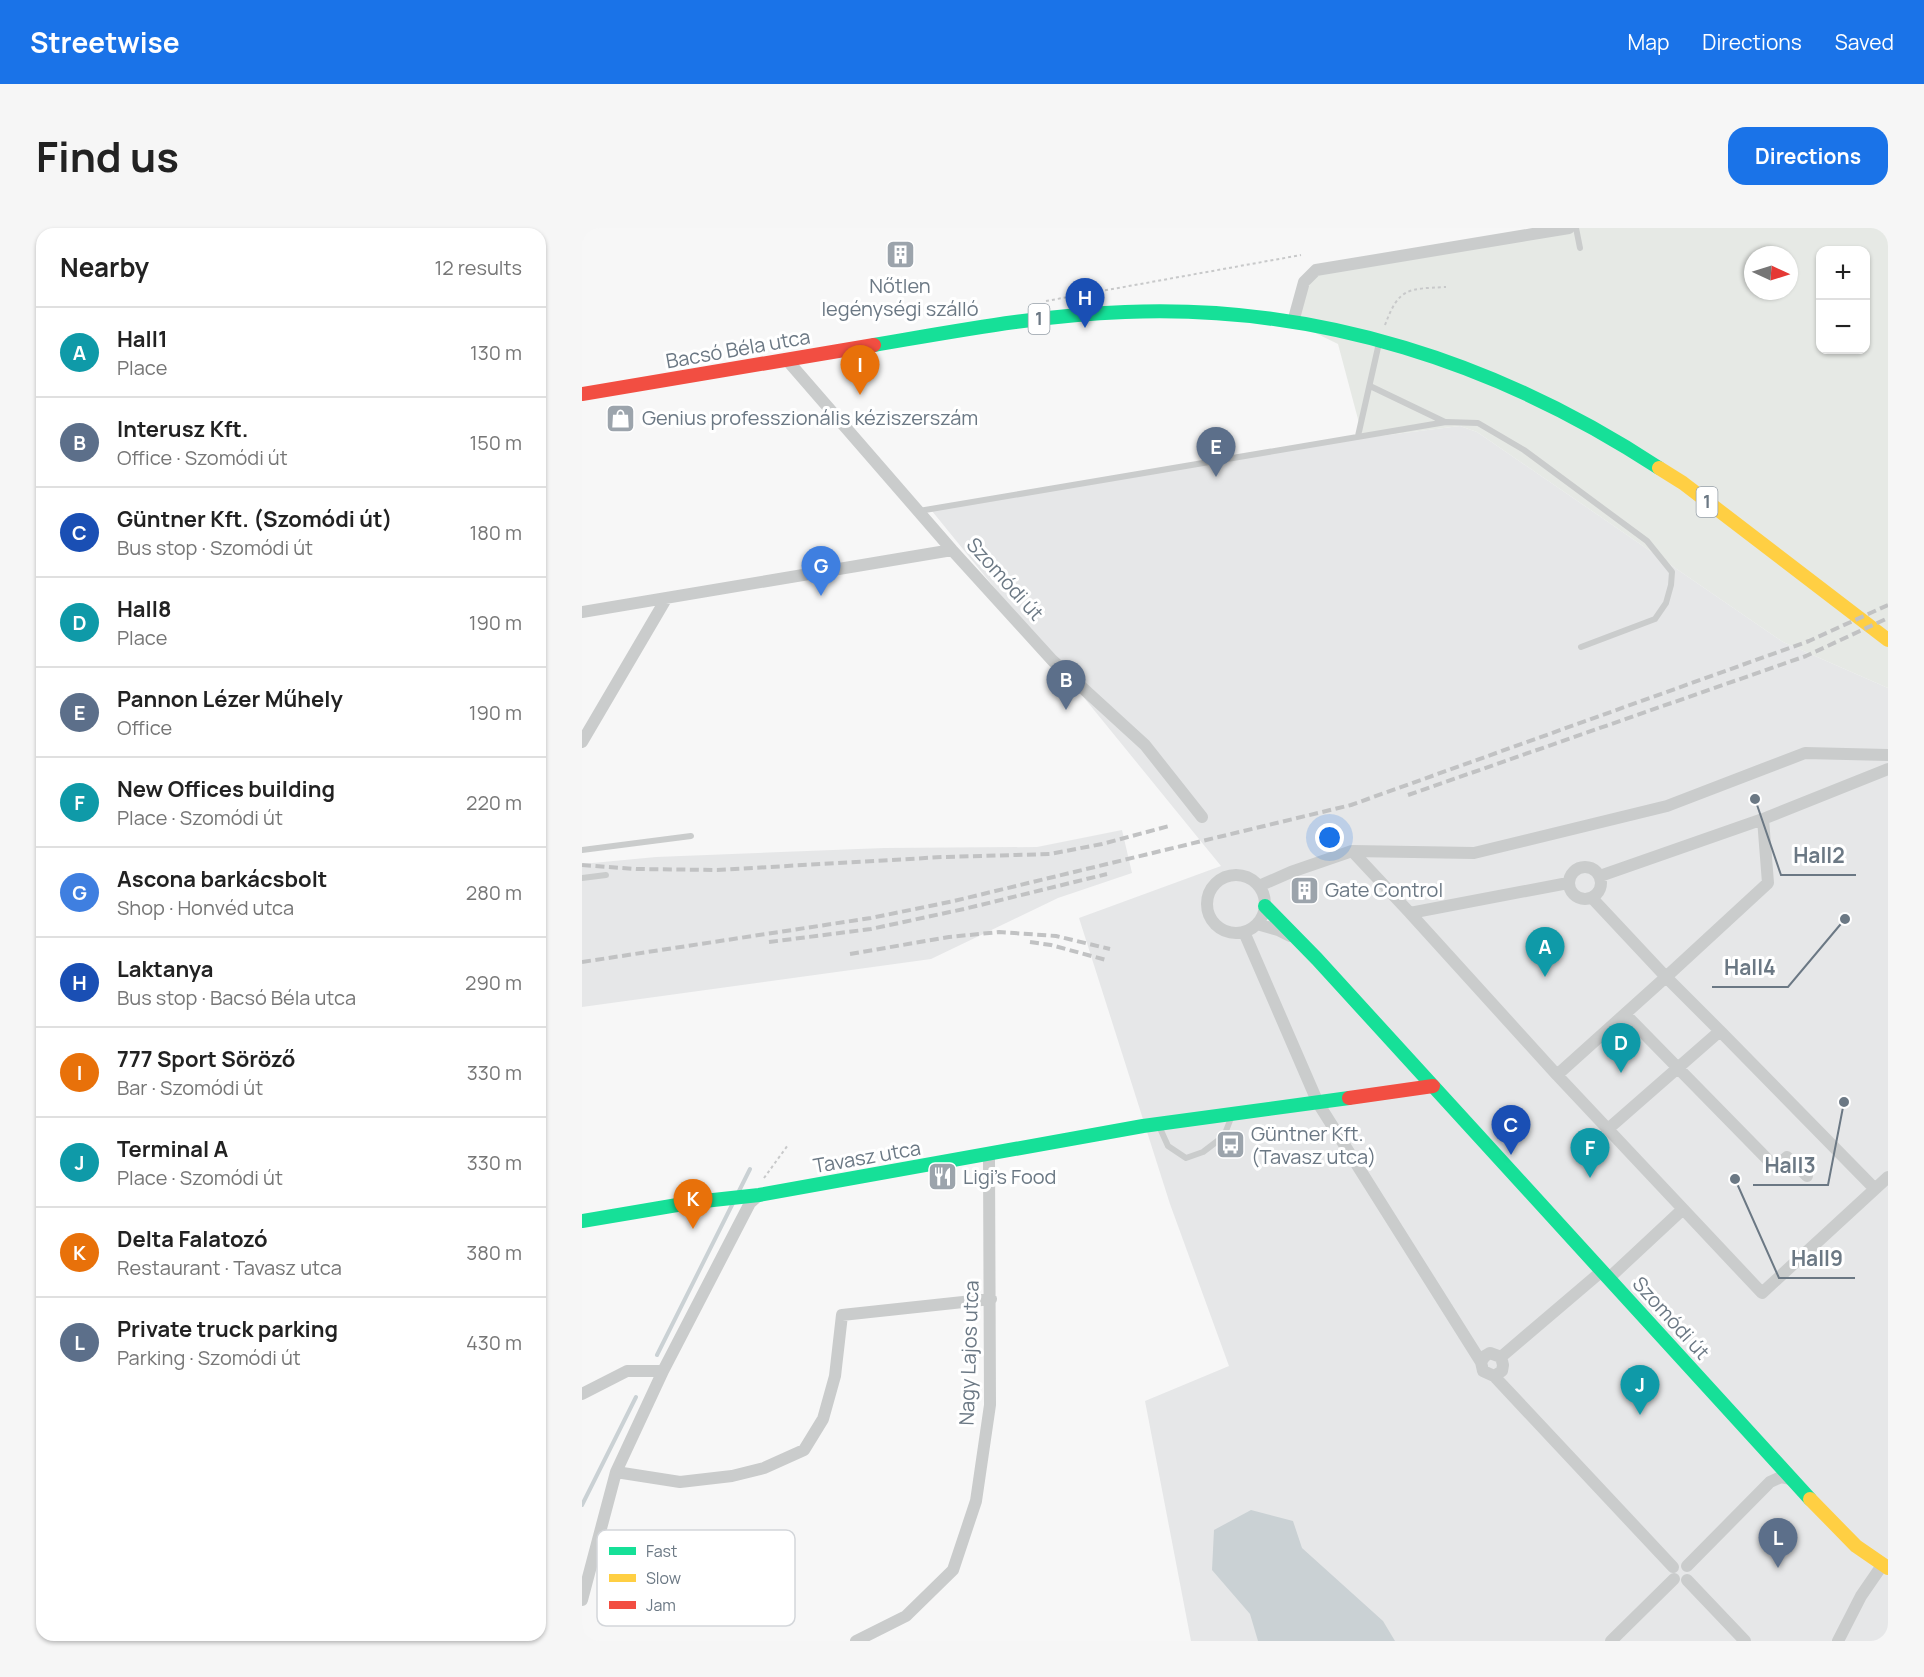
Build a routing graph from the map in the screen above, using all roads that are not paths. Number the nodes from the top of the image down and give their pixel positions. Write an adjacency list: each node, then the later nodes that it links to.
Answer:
1 (1569, 228): 4 (street)
2 (1576, 228): 3 (lane)
3 (1580, 248)
4 (1293, 322): 5 (street, 1); 6 (street, Bacsó Béla utca / 1)
5 (1380, 339): 7 (lane); 15 (street, 1)
6 (787, 360): 8 (street, Bacsó Béla utca / 1); 11 (street, Szomódi út)
7 (1370, 386): 9 (lane); 10 (lane)
8 (582, 394)
9 (1446, 422): 10 (lane); 16 (lane)
10 (1358, 436): 11 (lane)
11 (918, 511): 12 (street, Szomódi út)
12 (952, 550): 13 (street); 20 (street, Szomódi út)
13 (666, 599): 14 (street); 17 (street)
14 (582, 612)
15 (1888, 640)
16 (1581, 647)
17 (582, 742)
18 (1888, 755): 24 (street)
19 (1888, 769): 21 (street)
20 (1202, 817)
21 (1763, 819): 26 (street); 36 (street)
22 (691, 836): 23 (lane)
23 (582, 850)
24 (1352, 851): 29 (street); 32 (street)
25 (606, 875): 27 (lane)
26 (1600, 876): 28 (street); 30 (street)
27 (582, 878)
28 (1568, 883): 30 (street); 32 (street)
29 (1259, 886): 31 (street); 34 (street)
30 (1592, 898): 36 (street)
31 (1265, 906): 33 (street); 35 (street, Szomódi út)
32 (1410, 913): 40 (street)
33 (1257, 924): 34 (street); 35 (street)
34 (1244, 932): 42 (street)
35 (1299, 940): 41 (street, Szomódi út)
36 (1666, 977): 37 (street); 38 (street)
37 (1625, 1014): 39 (street); 40 (street)
38 (1720, 1031): 39 (street); 49 (street)
39 (1678, 1068): 45 (street); 47 (street)
40 (1557, 1075): 45 (street)
41 (1433, 1086): 42 (street, Tavasz utca); 53 (street, Szomódi út)
42 (1318, 1103): 43 (street, Tavasz utca); 56 (street)
43 (1228, 1117): 44 (street, Tavasz utca); 44 (lane)
44 (1158, 1124): 46 (street, Tavasz utca)
45 (1608, 1129): 51 (street)
46 (986, 1156): 50 (street, Tavasz utca); 54 (street, Nagy Lajos utca)
47 (1807, 1176)
48 (1888, 1177): 49 (street)
49 (1875, 1189): 51 (street)
50 (751, 1196): 52 (street, Tavasz utca); 57 (street)
51 (1683, 1209): 53 (street)
52 (582, 1221)
53 (1606, 1274): 55 (street); 60 (street, Szomódi út)
54 (991, 1299): 61 (street); 71 (street, Nagy Lajos utca)
55 (1501, 1357): 56 (street); 58 (street)
56 (1481, 1362): 58 (street)
57 (663, 1371): 59 (street); 61 (street)
58 (1494, 1376): 68 (street)
59 (582, 1394)
60 (1774, 1461): 62 (street, Szomódi út); 63 (street)
61 (616, 1472): 64 (street)
62 (1791, 1479): 63 (street); 67 (street, Szomódi út)
63 (1770, 1482): 66 (street)
64 (601, 1530)
65 (597, 1544): 70 (street)
66 (1687, 1566): 68 (street); 69 (street)
67 (1882, 1568): 74 (street)
68 (1673, 1573): 69 (street); 72 (street)
69 (1687, 1580): 73 (street)
70 (582, 1600)
71 (856, 1641)
72 (1611, 1641)
73 (1745, 1641)
74 (1838, 1641)

